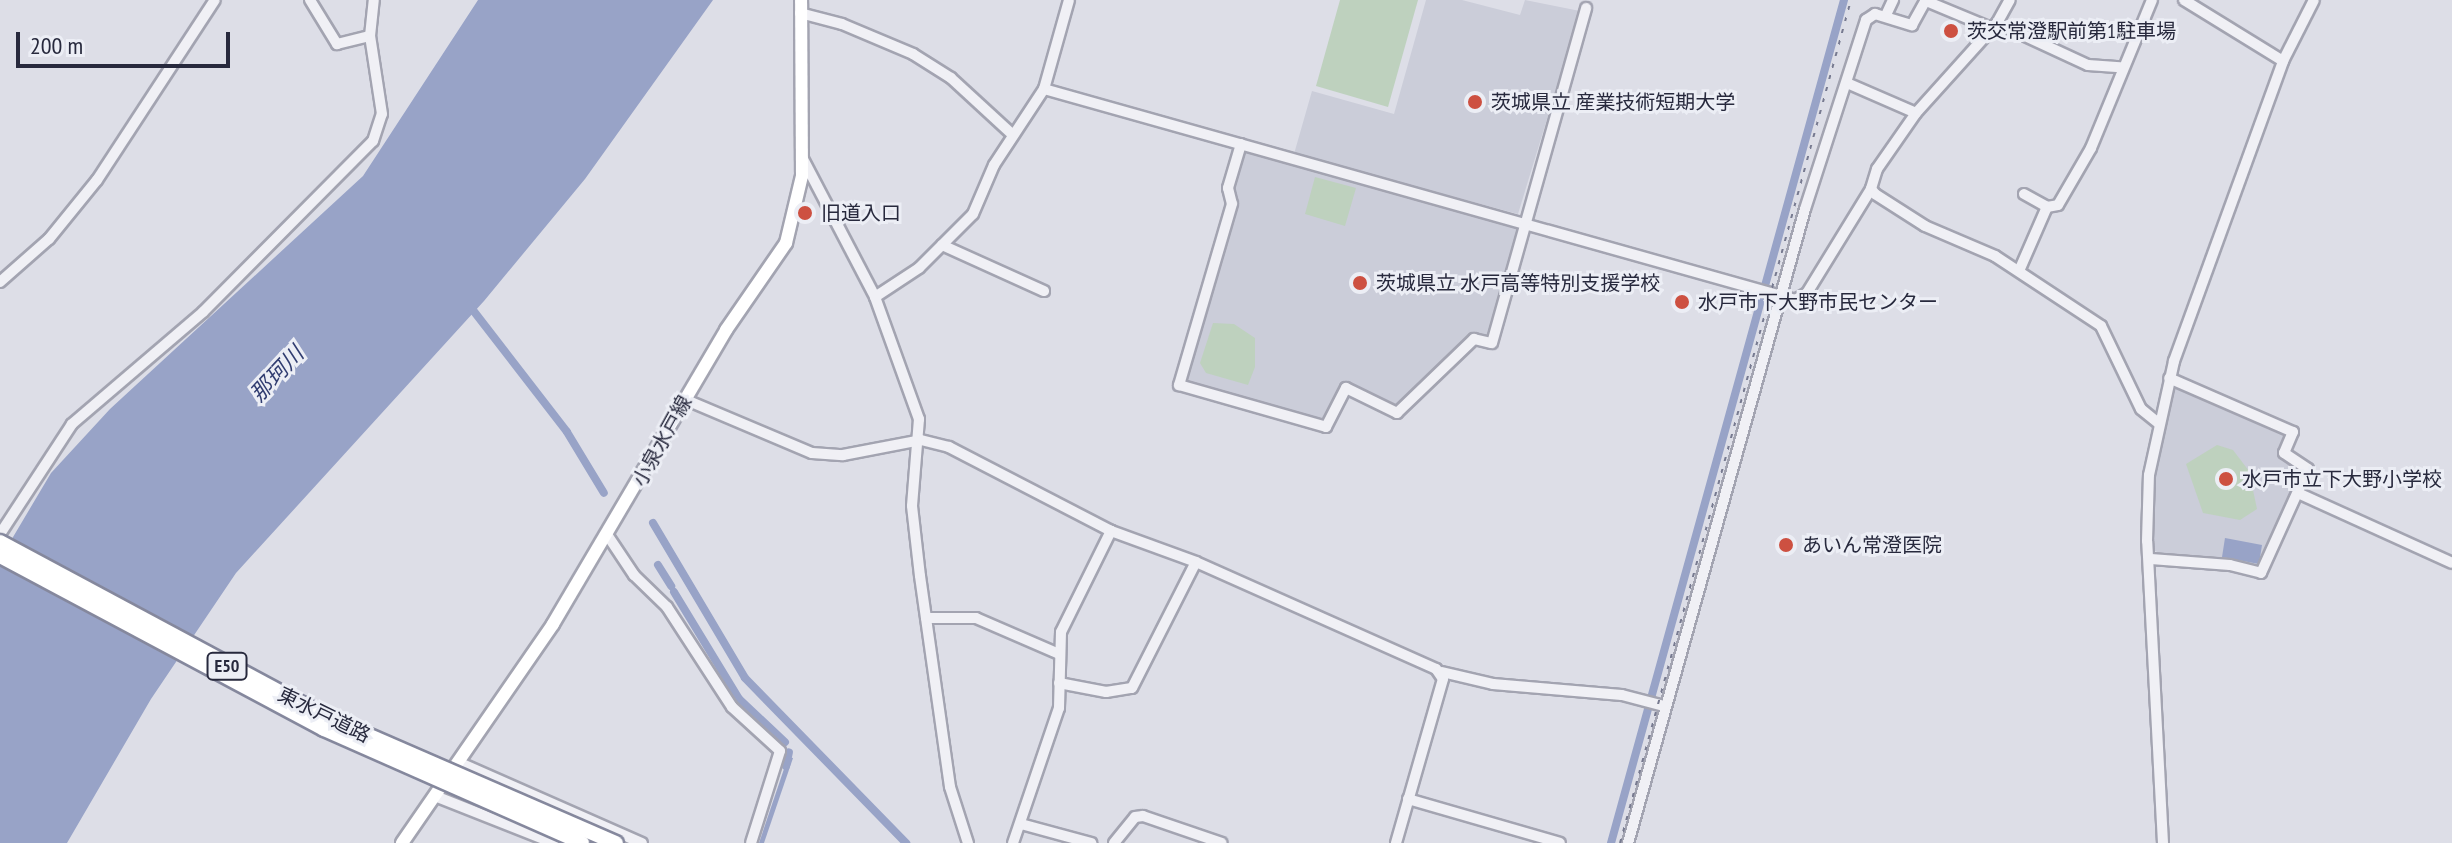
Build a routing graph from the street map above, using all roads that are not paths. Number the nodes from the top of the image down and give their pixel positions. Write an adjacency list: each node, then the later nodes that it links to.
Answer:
1 (215, 0): 30 (street)
2 (310, 0): 15 (street)
3 (374, 0): 15 (street)
4 (1069, 0): 19 (street)
5 (1893, 0): 13 (street)
6 (1926, 0): 13 (street); 14 (street)
7 (2010, 0): 14 (street)
8 (2152, 0): 17 (street)
9 (2184, 0): 16 (street)
10 (2314, 0): 16 (street)
11 (800, 6): 21 (street); 23 (main road, 小泉水戸線)
12 (1586, 8): 27 (street)
13 (1886, 15): 18 (street)
14 (1994, 26): 17 (street); 20 (street)
15 (370, 36): 40 (street)
16 (2283, 61): 34 (street)
17 (2120, 67): 26 (street)
18 (1847, 83): 20 (street); 32 (street)
19 (1044, 89): 21 (street); 22 (street)
20 (1916, 113): 24 (street)
21 (1013, 135): 28 (street)
22 (1241, 144): 27 (street); 27 (street)
23 (803, 159): 33 (street); 35 (main road, 小泉水戸線)
24 (1871, 189): 29 (street); 32 (street)
25 (2024, 194): 26 (street)
26 (2047, 207): 29 (street)
27 (1525, 223): 32 (street)
28 (942, 245): 31 (street); 33 (street)
29 (2019, 271): 36 (street)
30 (0, 282)
31 (1044, 291)
32 (1780, 295): 50 (street)
33 (875, 297): 37 (street)
34 (2169, 378): 36 (street); 38 (street)
35 (684, 399): 37 (street); 41 (main road, 小泉水戸線)
36 (2158, 423): 43 (street)
37 (921, 440): 39 (street); 46 (street)
38 (2298, 493): 43 (street); 45 (street)
39 (1111, 531): 44 (street); 47 (street)
40 (1, 532): 60 (highway, 東水戸道路 / E50, bridge)
41 (608, 536): 51 (main road, 小泉水戸線); 62 (street)
42 (0, 556): 59 (highway, 東水戸道路 / E50, bridge)
43 (2151, 559): 71 (street)
44 (1196, 562): 48 (street); 49 (street)
45 (2452, 563)
46 (926, 618): 47 (street); 63 (street)
47 (1059, 654): 49 (street)
48 (1442, 672): 50 (street); 53 (street)
49 (1059, 683): 55 (street)
50 (1655, 702): 70 (street)
51 (458, 762): 52 (main road, 小泉水戸線); 54 (street)
52 (435, 796): 56 (street); 57 (main road, 小泉水戸線)
53 (1408, 799): 68 (street); 69 (street)
54 (562, 809): 56 (street); 61 (street)
55 (1021, 824): 64 (street); 65 (street)
56 (536, 840): 58 (street)
57 (402, 843)
58 (554, 843)
59 (582, 843)
60 (616, 843)
61 (642, 843)
62 (751, 843)
63 (968, 843)
64 (1013, 843)
65 (1091, 843)
66 (1114, 843): 67 (street)
67 (1222, 843)
68 (1396, 843)
69 (1560, 843)
70 (1628, 843)
71 (2163, 843)

